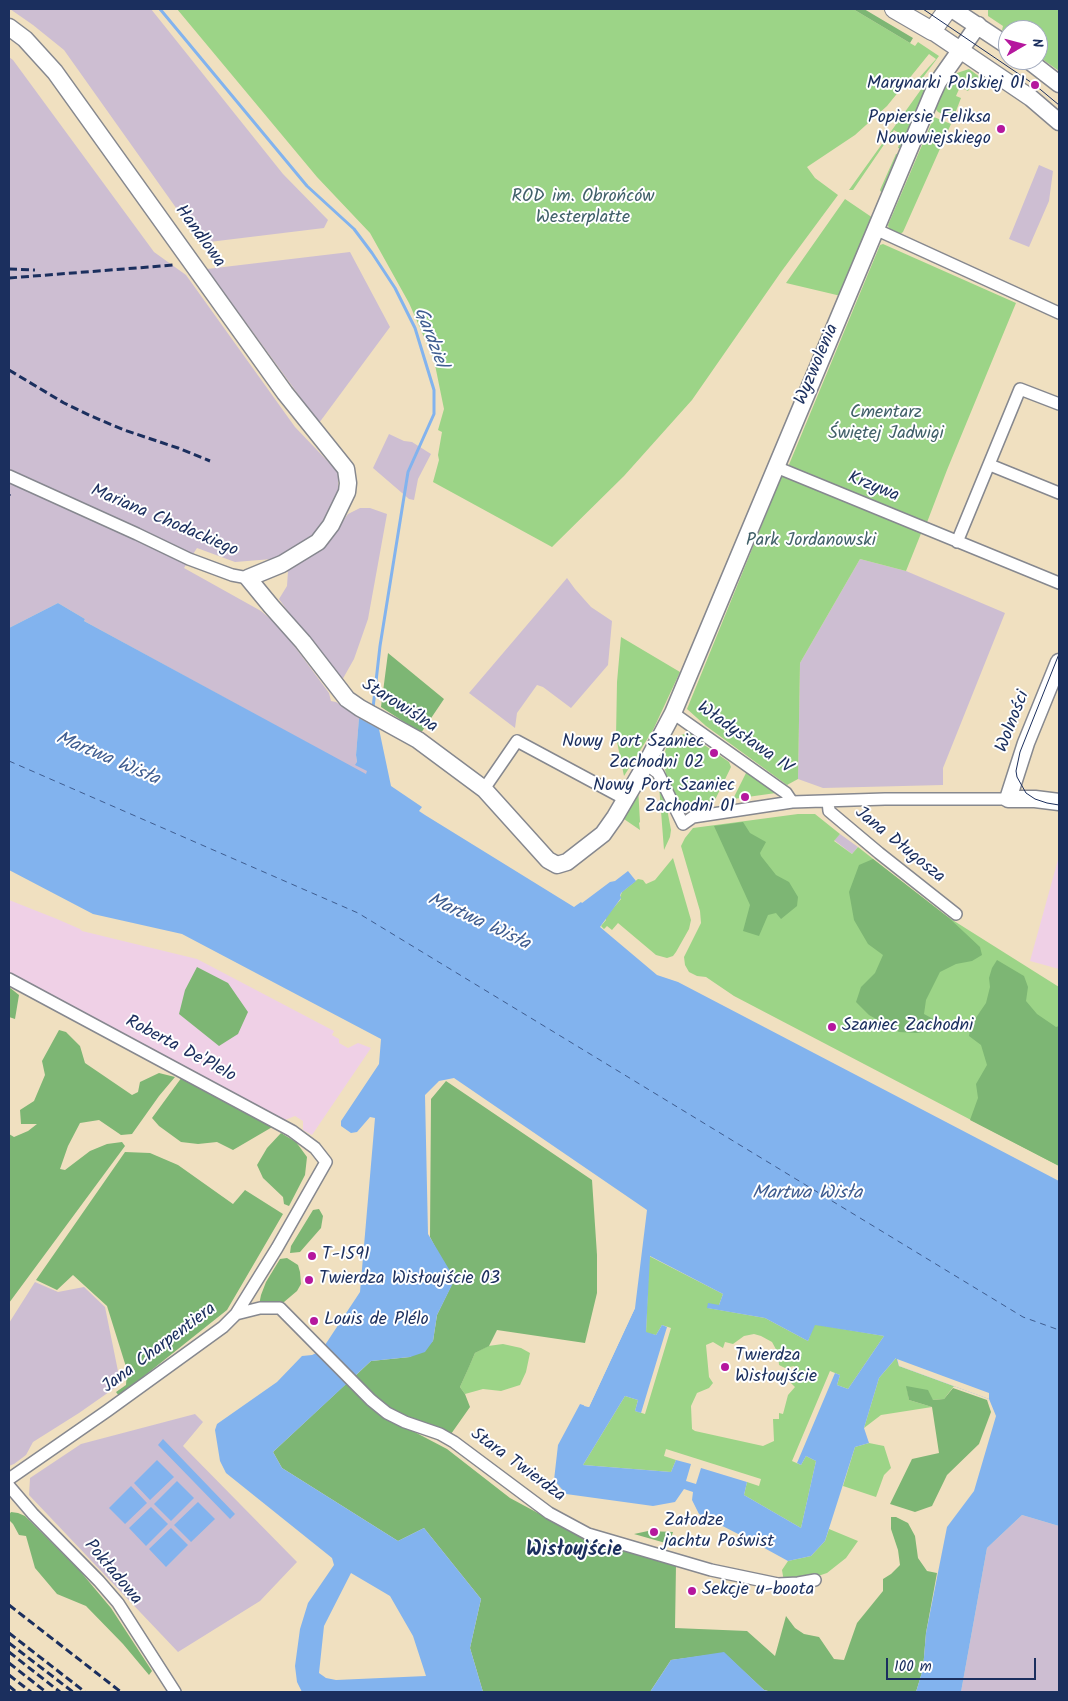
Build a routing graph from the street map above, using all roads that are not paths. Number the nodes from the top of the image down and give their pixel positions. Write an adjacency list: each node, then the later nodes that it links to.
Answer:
1 (894, 9): 6 (main road)
2 (948, 9): 6 (main road)
3 (952, 9): 4 (street)
4 (978, 25): 7 (street); 8 (street, Wyzwolenia)
5 (9, 27): 18 (street, Handlowa)
6 (932, 31): 8 (street)
7 (998, 39)
8 (961, 50): 11 (street); 12 (street, Wyzwolenia)
9 (1041, 70): 10 (street)
10 (1059, 84)
11 (1059, 122)
12 (876, 229): 13 (street); 16 (street, Wyzwolenia)
13 (1059, 312)
14 (1059, 404): 15 (street)
15 (990, 465): 19 (street); 20 (street)
16 (776, 467): 20 (street, Krzywa); 24 (street, Wyzwolenia)
17 (9, 476): 21 (street, Mariana Chodackiego)
18 (348, 477): 21 (street, Mariana Chodackiego)
19 (1059, 493)
20 (957, 542): 22 (street, Krzywa)
21 (248, 578): 26 (street, Starowiślna)
22 (1059, 583)
23 (1059, 662): 28 (street, Wolności)
24 (673, 712): 25 (street, Władysława IV); 30 (street, Władysława IV)
25 (646, 764): 27 (street, Starowiślna); 30 (street, Władysława IV)
26 (484, 789): 27 (street); 27 (street, Starowiślna)
27 (625, 799)
28 (1008, 799): 29 (street, Władysława IV); 31 (street, Władysława IV)
29 (828, 801): 30 (street, Władysława IV); 32 (street, Jana Długosza)
30 (792, 802)
31 (1059, 802)
32 (956, 914)
33 (9, 979): 34 (street, Roberta De'Plelo)
34 (326, 1162): 35 (street, Jana Charpentiera)
35 (236, 1314): 36 (street, Jana Charpentiera); 38 (street, Stara Twierdza)
36 (9, 1479)
37 (9, 1486): 39 (street, Pokładowa)
38 (815, 1580)
39 (175, 1692)

